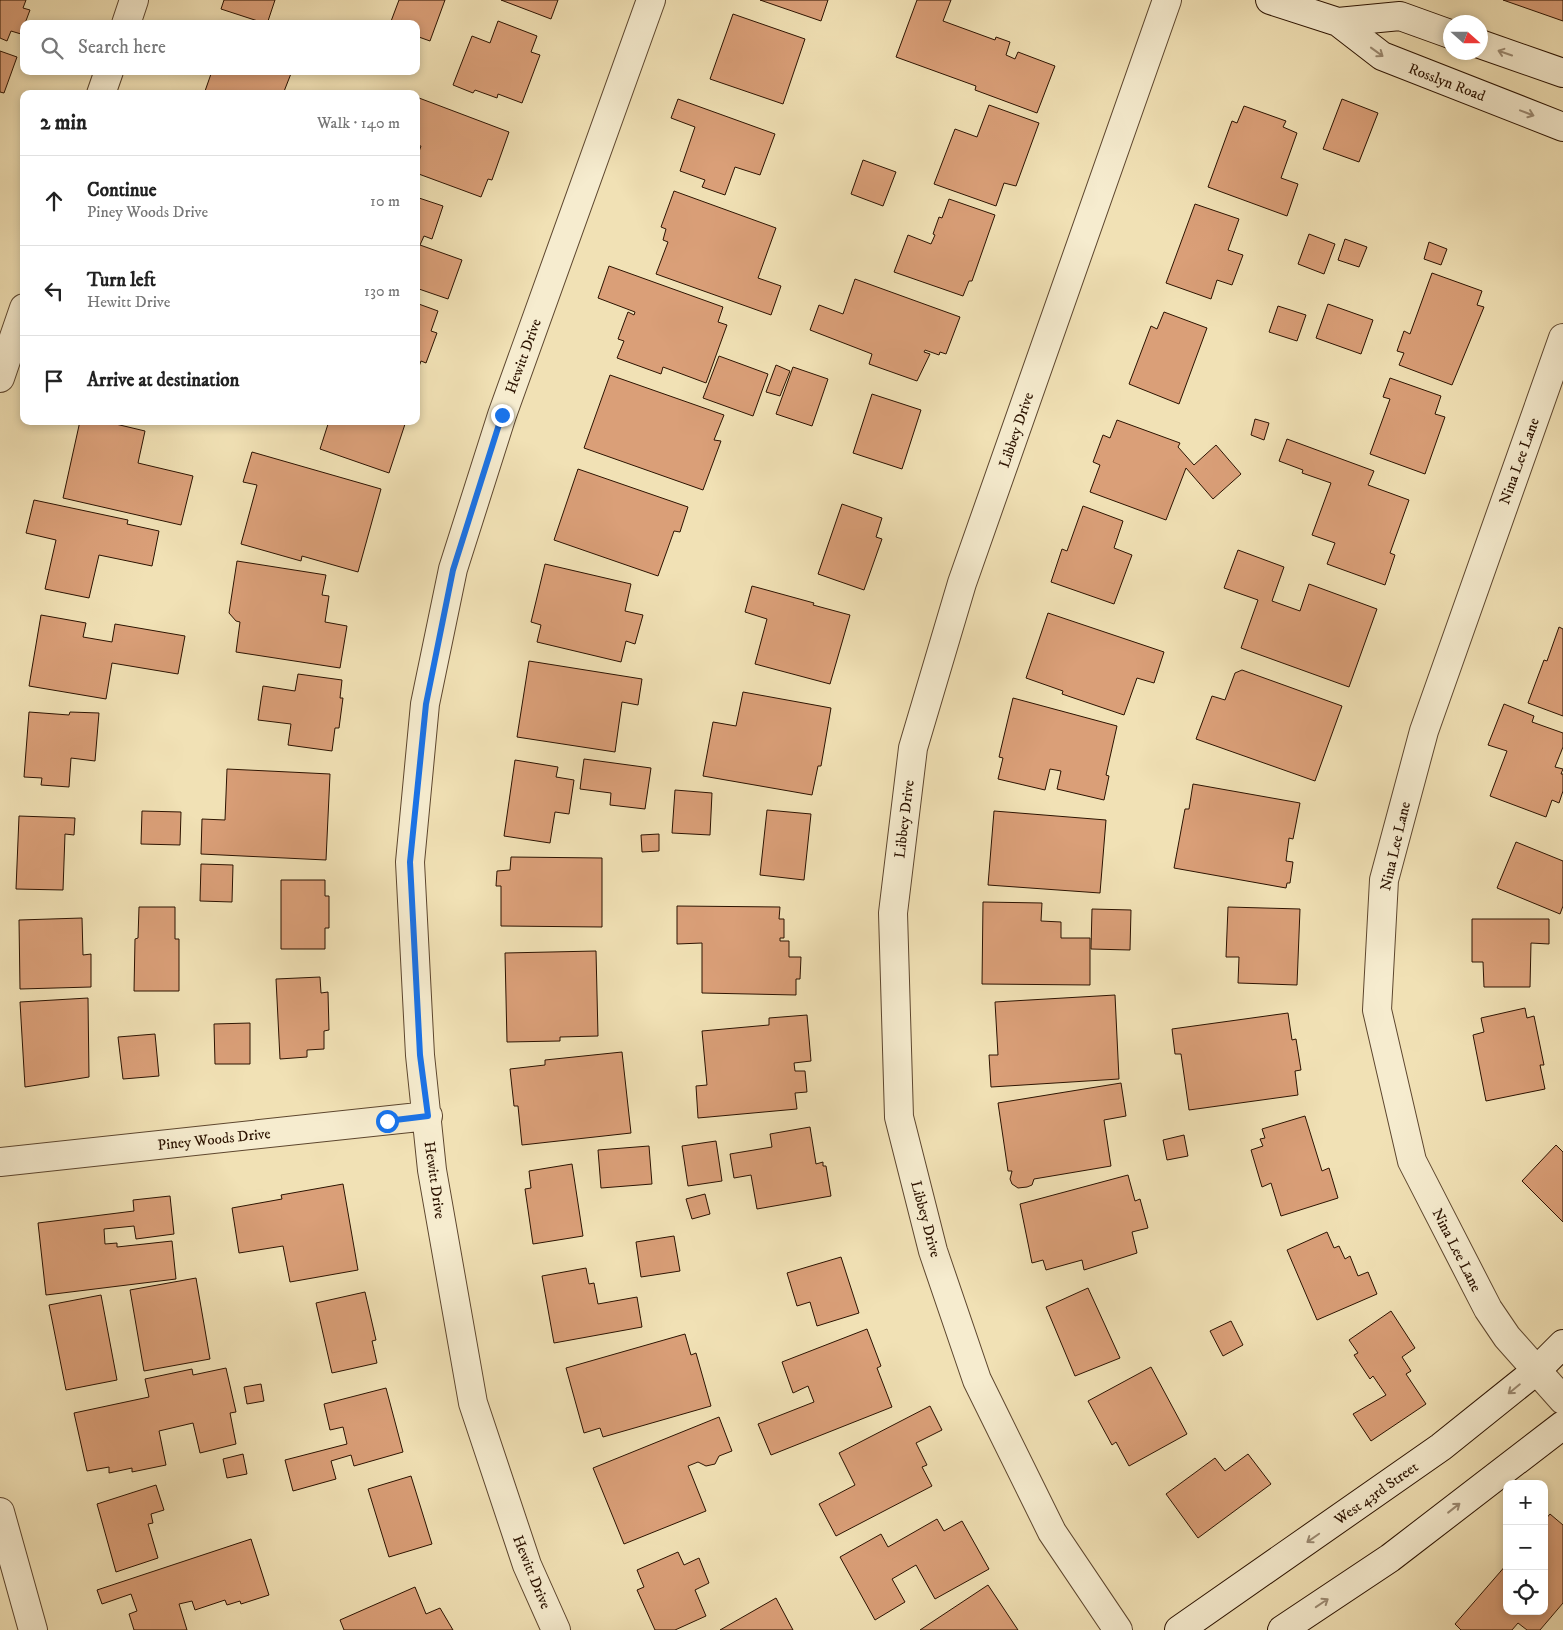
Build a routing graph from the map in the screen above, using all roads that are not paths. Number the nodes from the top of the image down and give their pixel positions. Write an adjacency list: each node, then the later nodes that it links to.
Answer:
1 (134, 0): 5 (street)
2 (651, 0): 16 (street, Hewitt Drive)
3 (1167, 0): 25 (street, Libbey Drive)
4 (1270, 0): 6 (street, Rosslyn Road)
5 (127, 20)
6 (1338, 22): 7 (street, Rosslyn Road); 12 (street, Rosslyn Road, one-way to 12)
7 (1443, 31)
8 (1488, 47): 9 (street, one-way to 8)
9 (1563, 73)
10 (108, 75): 11 (street)
11 (102, 90)
12 (1563, 127)
13 (20, 320): 15 (street)
14 (1563, 338): 19 (street, Nina Lee Lane)
15 (0, 378)
16 (428, 1116): 17 (street, Piney Woods Drive); 24 (street, Hewitt Drive)
17 (0, 1162)
18 (1563, 1344): 19 (street, West 43rd Street)
19 (1537, 1370): 20 (street, Nina Lee Lane); 26 (street, West 43rd Street, one-way to 26)
20 (1563, 1400)
21 (1563, 1425): 27 (street, one-way to 21)
22 (0, 1512): 23 (street)
23 (33, 1630)
24 (556, 1630)
25 (1118, 1630)
26 (1179, 1630)
27 (1282, 1630)

